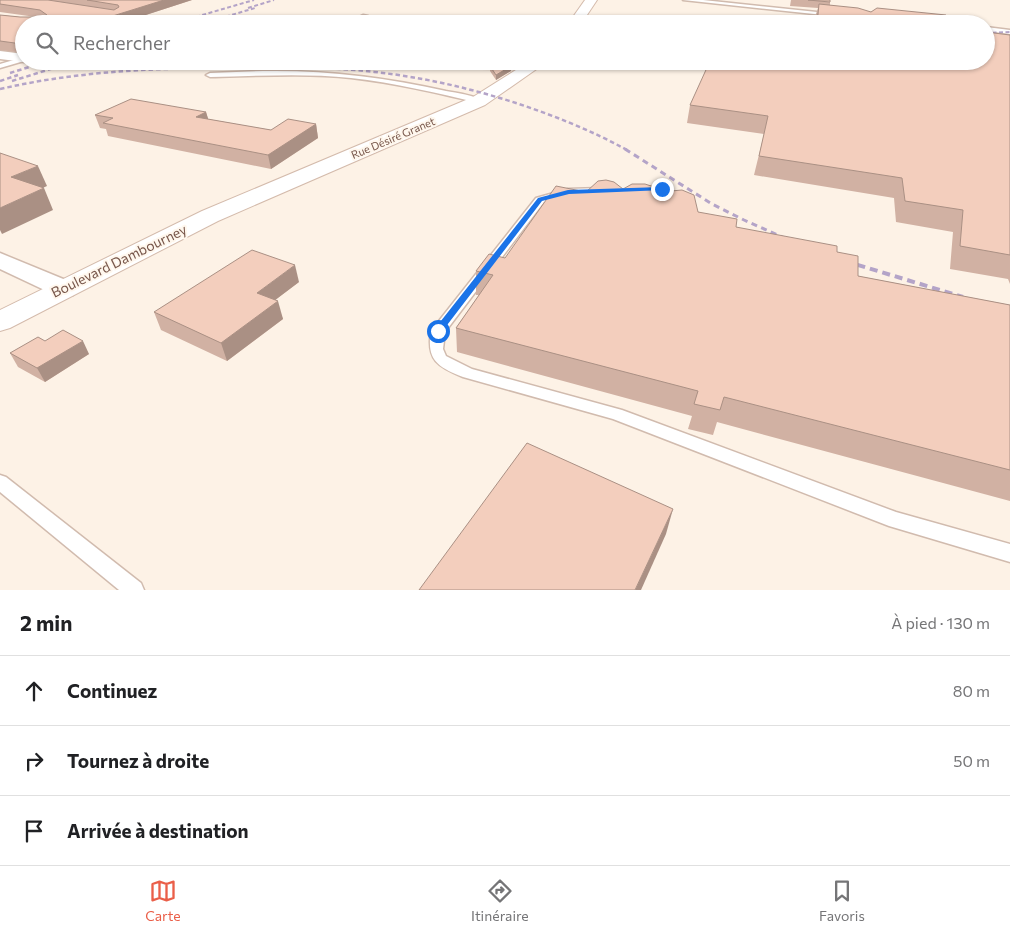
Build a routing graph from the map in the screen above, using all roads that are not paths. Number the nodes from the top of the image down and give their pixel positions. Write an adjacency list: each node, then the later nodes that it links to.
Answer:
1 (591, 0): 4 (street)
2 (686, 0): 3 (lane)
3 (840, 14)
4 (580, 15)
5 (995, 30): 6 (lane)
6 (1010, 32)
7 (0, 55): 8 (street)
8 (15, 58)
9 (15, 62): 10 (lane)
10 (0, 66)
11 (528, 70): 13 (street, Rue Désiré Granet)
12 (210, 75): 13 (lane)
13 (479, 101): 15 (street, Rue Désiré Granet)
14 (662, 189): 20 (lane)
15 (240, 203): 17 (street, Boulevard Dambourney)
16 (0, 260): 17 (street)
17 (64, 289): 18 (street, Boulevard Dambourney)
18 (0, 322)
19 (0, 482): 21 (lane)
20 (1010, 553)
21 (134, 590)

